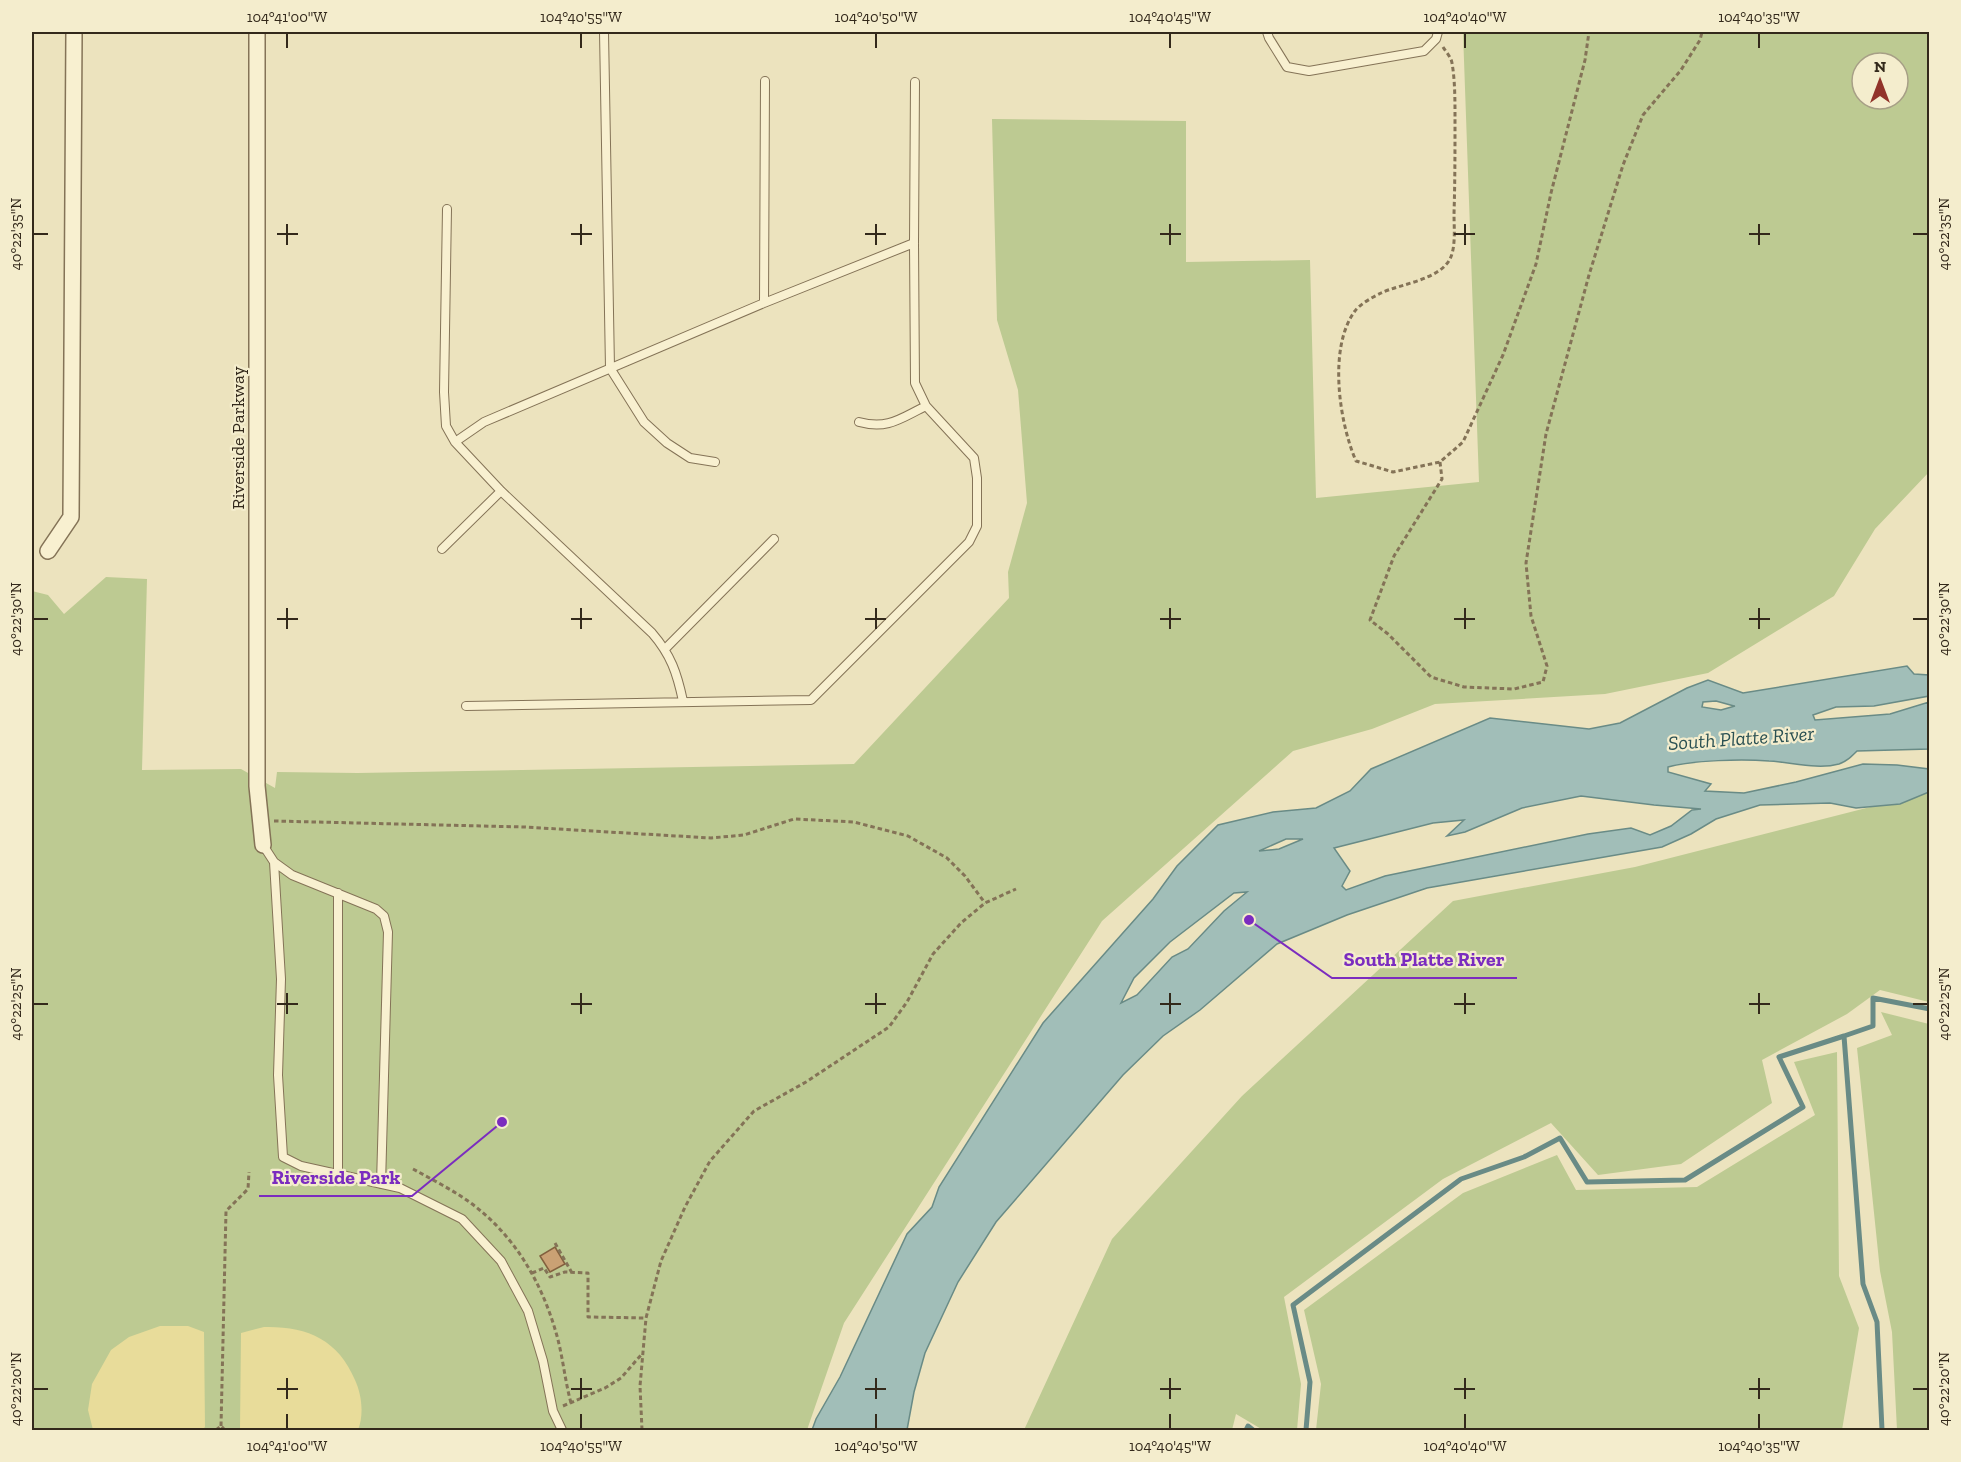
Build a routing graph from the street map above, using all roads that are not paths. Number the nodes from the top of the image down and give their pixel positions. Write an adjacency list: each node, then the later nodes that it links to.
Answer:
1 (74, 32): 19 (street)
2 (257, 32): 23 (street, Riverside Parkway)
3 (604, 32): 11 (lane)
4 (1267, 32): 5 (lane)
5 (1437, 35)
6 (765, 81): 10 (lane)
7 (915, 82): 9 (lane)
8 (447, 208): 14 (lane)
9 (914, 243): 10 (lane); 12 (lane)
10 (765, 303): 11 (lane)
11 (610, 368): 14 (lane); 15 (lane)
12 (926, 406): 13 (lane); 21 (lane)
13 (859, 422)
14 (455, 442): 16 (lane)
15 (715, 462)
16 (501, 491): 18 (lane); 20 (lane)
17 (774, 539): 20 (lane)
18 (442, 549)
19 (48, 550)
20 (666, 648): 21 (lane)
21 (683, 701): 22 (lane)
22 (466, 706)
23 (263, 844): 24 (lane)
24 (274, 862): 25 (lane); 26 (lane)
25 (338, 893): 26 (lane); 27 (lane)
26 (338, 1174): 27 (lane)
27 (381, 1184): 28 (lane)
28 (562, 1431)

